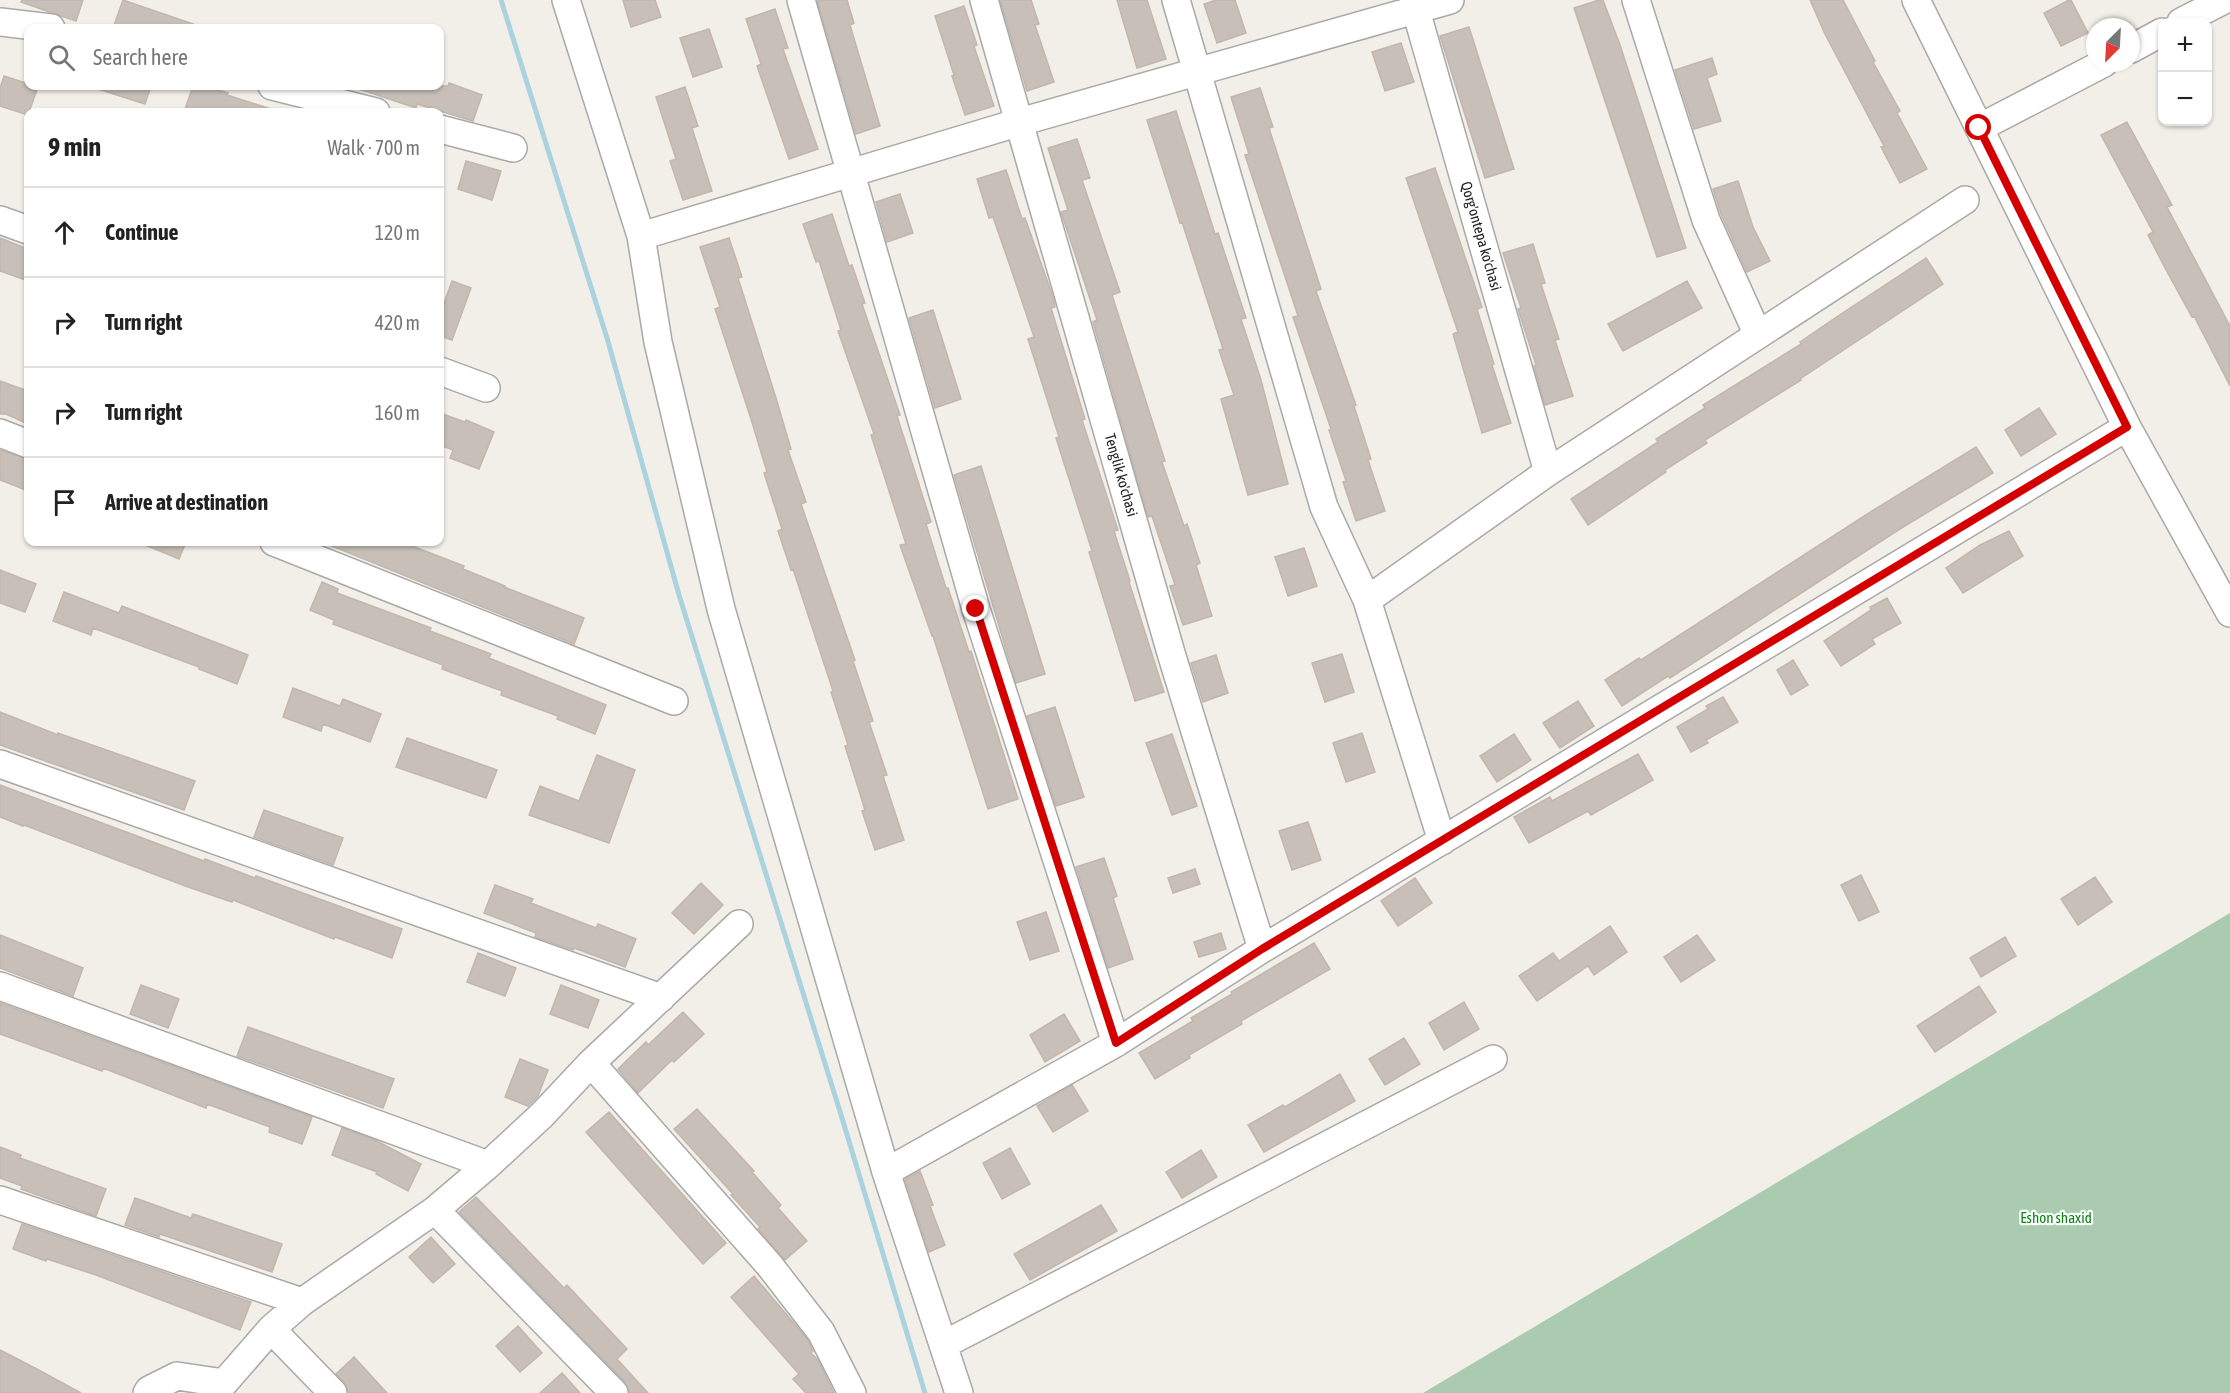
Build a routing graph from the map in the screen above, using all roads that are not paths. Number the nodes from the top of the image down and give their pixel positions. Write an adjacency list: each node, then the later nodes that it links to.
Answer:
1 (566, 0): 27 (street)
2 (801, 0): 23 (street)
3 (984, 0): 19 (street, Tenglik ko'chasi)
4 (1176, 0): 15 (street)
5 (1450, 0): 9 (street)
6 (1636, 0): 28 (street)
7 (1916, 0): 20 (street)
8 (2224, 0): 10 (street)
9 (1415, 5): 15 (street); 34 (street, Qorg'ontepa ko'chasi)
10 (2189, 18)
11 (0, 22): 12 (street)
12 (24, 25)
13 (2158, 35): 14 (street)
14 (2140, 44)
15 (1197, 72): 19 (street); 36 (street)
16 (2087, 72): 20 (street)
17 (288, 90): 18 (street)
18 (360, 108)
19 (1020, 122): 23 (street); 42 (street, Tenglik ko'chasi)
20 (1979, 128): 31 (street)
21 (444, 130): 22 (street)
22 (513, 148)
23 (850, 174): 27 (street); 45 (street)
24 (1965, 200): 28 (street)
25 (0, 220): 26 (street)
26 (24, 229)
27 (641, 236): 49 (street)
28 (1758, 335): 34 (street)
29 (444, 372): 30 (street)
30 (486, 388)
31 (2127, 427): 37 (street); 40 (street)
32 (0, 433): 33 (street)
33 (24, 442)
34 (1548, 472): 36 (street)
35 (284, 546): 38 (street)
36 (1367, 600): 40 (street)
37 (2230, 613)
38 (674, 701)
39 (0, 764): 44 (street)
40 (1442, 841): 42 (street)
41 (739, 924): 44 (street)
42 (1262, 949): 45 (street)
43 (0, 986): 48 (street)
44 (661, 998): 47 (street)
45 (1116, 1043): 49 (street)
46 (1493, 1059): 54 (street)
47 (591, 1063): 48 (street); 58 (street)
48 (488, 1165): 51 (street)
49 (886, 1172): 54 (street)
50 (0, 1200): 52 (street)
51 (435, 1210): 52 (street); 57 (street)
52 (302, 1302): 53 (street)
53 (271, 1329): 55 (street); 56 (street)
54 (943, 1344): 59 (street)
55 (147, 1393)
56 (333, 1393)
57 (614, 1393)
58 (852, 1393)
59 (959, 1393)

